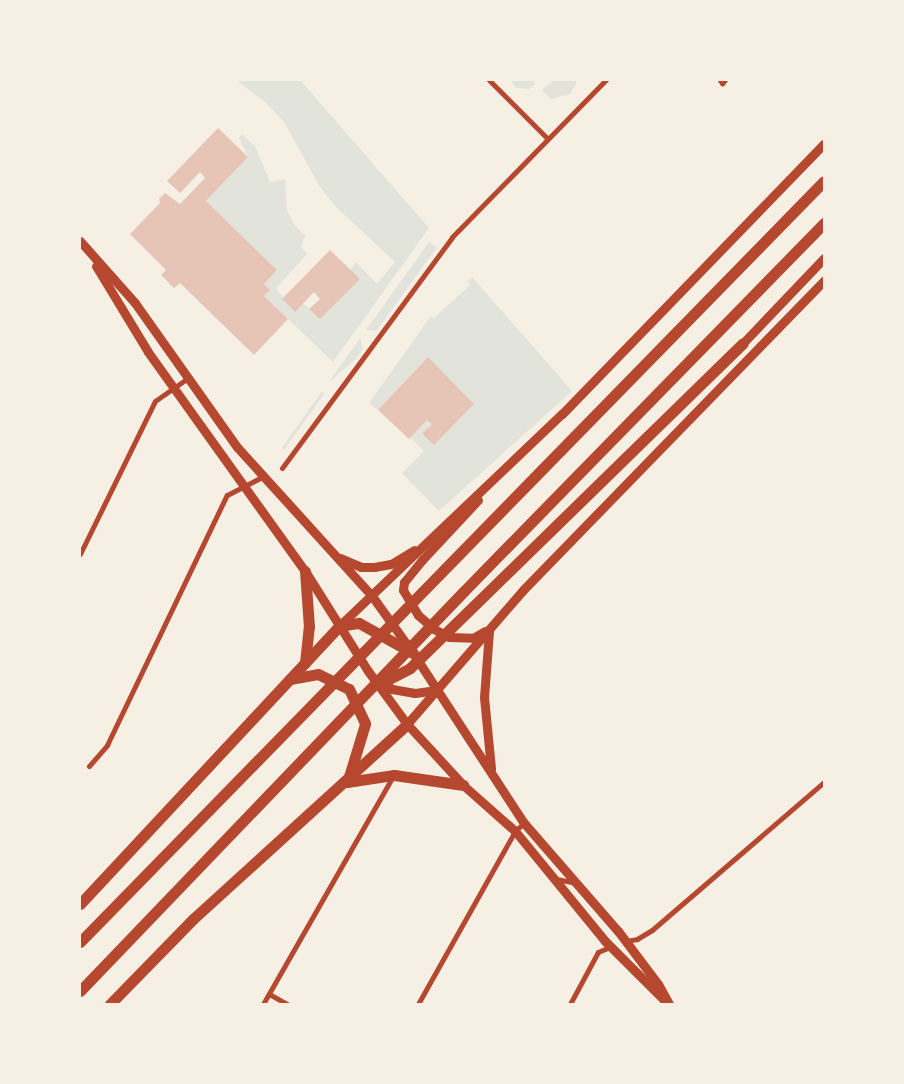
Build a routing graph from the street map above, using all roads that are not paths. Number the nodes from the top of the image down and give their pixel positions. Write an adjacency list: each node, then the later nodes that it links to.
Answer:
1 (489, 80): 3 (street)
2 (606, 80): 3 (street)
3 (548, 138): 14 (street)
4 (824, 144): 16 (main road)
5 (824, 181): 44 (highway)
6 (824, 223): 29 (highway)
7 (80, 241): 8 (main road)
8 (90, 254): 12 (main road); 13 (main road)
9 (824, 258): 11 (main road)
10 (824, 280): 24 (main road)
11 (743, 343): 29 (highway)
12 (186, 378): 13 (street); 15 (main road)
13 (173, 388): 17 (main road); 19 (street)
14 (282, 468)
15 (264, 476): 17 (street); 20 (main road)
16 (492, 482): 18 (main road); 24 (main road)
17 (241, 486): 21 (main road); 32 (street)
18 (429, 540): 20 (main road); 22 (main road)
19 (80, 554)
20 (337, 557): 22 (main road)
21 (305, 571): 23 (main road); 26 (highway)
22 (372, 596): 23 (main road); 25 (main road)
23 (339, 626): 25 (highway); 26 (highway); 27 (main road)
24 (490, 628): 30 (main road); 33 (main road)
25 (414, 653): 30 (main road)
26 (304, 663): 28 (highway)
27 (368, 671): 30 (main road); 31 (main road)
28 (290, 679): 35 (highway); 42 (highway)
29 (375, 686): 46 (highway)
30 (437, 690): 31 (main road); 33 (main road)
31 (407, 724): 35 (highway); 37 (main road)
32 (89, 766)
33 (491, 773): 38 (main road)
34 (394, 775): 35 (highway); 37 (highway); 47 (street)
35 (348, 782): 48 (highway)
36 (824, 782): 43 (street)
37 (462, 785): 39 (main road)
38 (524, 823): 39 (street); 41 (main road)
39 (515, 831): 40 (main road); 51 (street)
40 (551, 878): 41 (street); 45 (main road)
41 (578, 882): 43 (main road)
42 (80, 904)
43 (626, 941): 53 (main road)
44 (80, 942)
45 (610, 947): 52 (street); 53 (main road)
46 (80, 991)
47 (269, 994): 49 (street); 50 (street)
48 (110, 1004)
49 (263, 1004)
50 (287, 1004)
51 (418, 1004)
52 (570, 1004)
53 (668, 1004)

